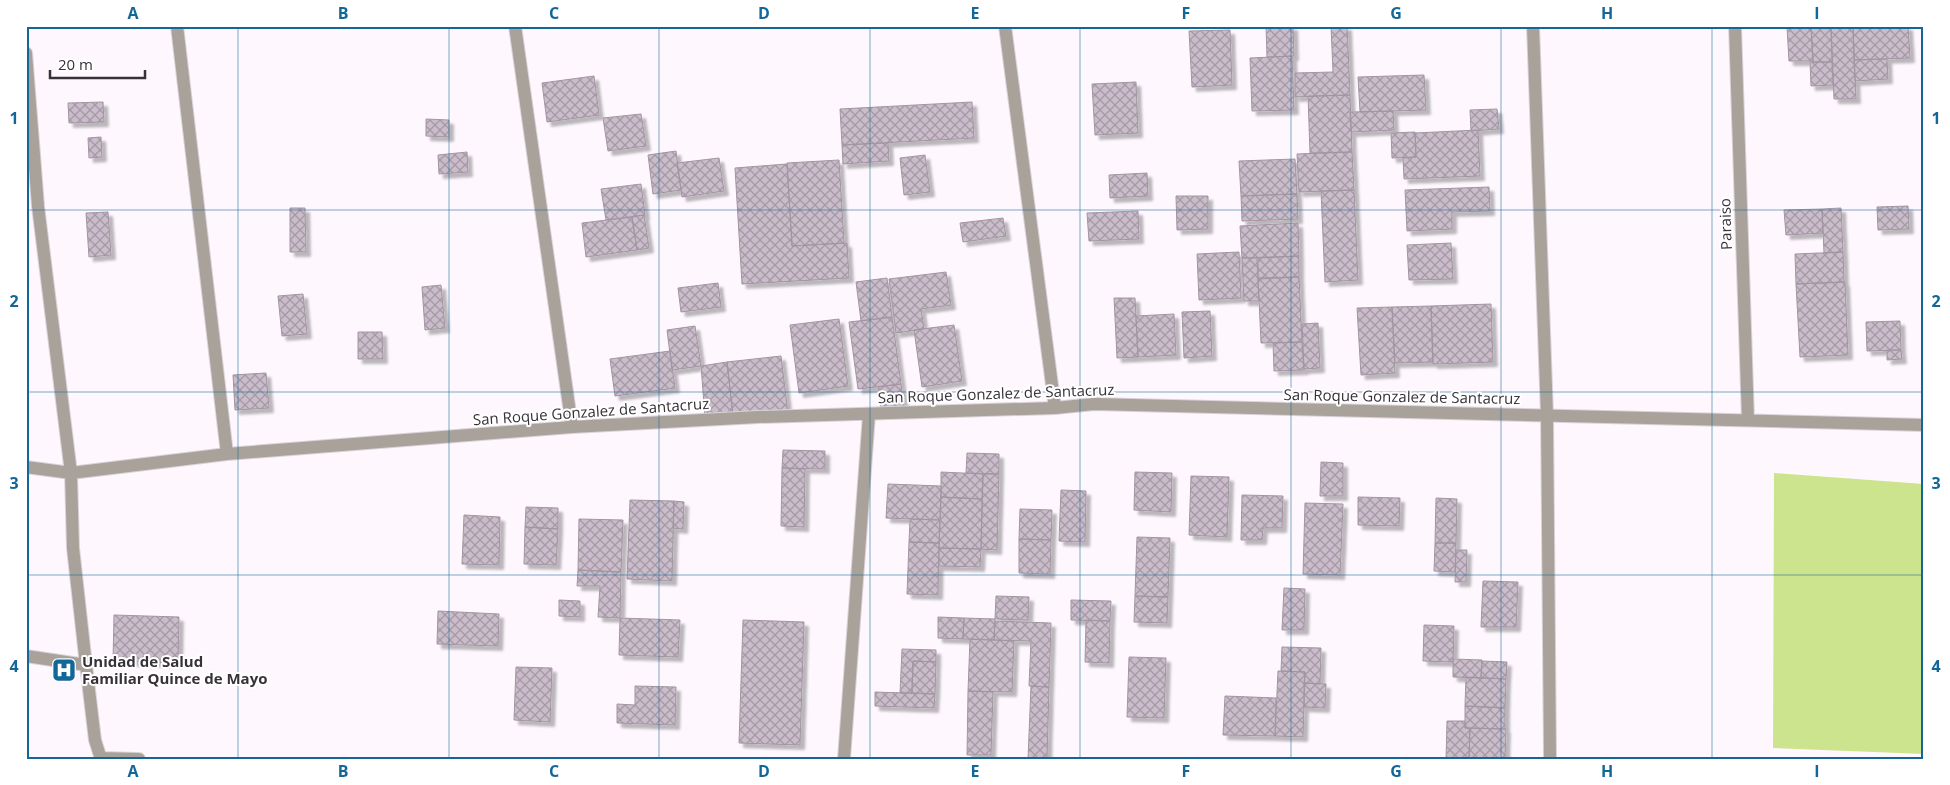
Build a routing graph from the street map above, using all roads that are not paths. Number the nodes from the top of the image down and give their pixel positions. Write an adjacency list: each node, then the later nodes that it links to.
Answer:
1 (177, 26): 14 (street)
2 (515, 26): 13 (street)
3 (1005, 26): 8 (street)
4 (1533, 26): 10 (street)
5 (1735, 26): 11 (street, Paraiso)
6 (26, 53): 7 (street)
7 (27, 75): 16 (street)
8 (1055, 408): 9 (street, San Roque Gonzalez de Santacruz); 10 (street, San Roque Gonzalez de Santacruz)
9 (869, 414): 13 (street, San Roque Gonzalez de Santacruz); 21 (street)
10 (1547, 415): 11 (street, San Roque Gonzalez de Santacruz); 22 (street)
11 (1748, 420): 12 (street, San Roque Gonzalez de Santacruz)
12 (1924, 425)
13 (572, 427): 14 (street, San Roque Gonzalez de Santacruz)
14 (227, 454): 16 (street, San Roque Gonzalez de Santacruz)
15 (26, 467): 16 (street, San Roque Gonzalez de Santacruz)
16 (71, 473): 18 (street)
17 (26, 656): 18 (street)
18 (86, 665): 19 (street)
19 (101, 758): 20 (street)
20 (139, 759)
21 (844, 759)
22 (1550, 759)

